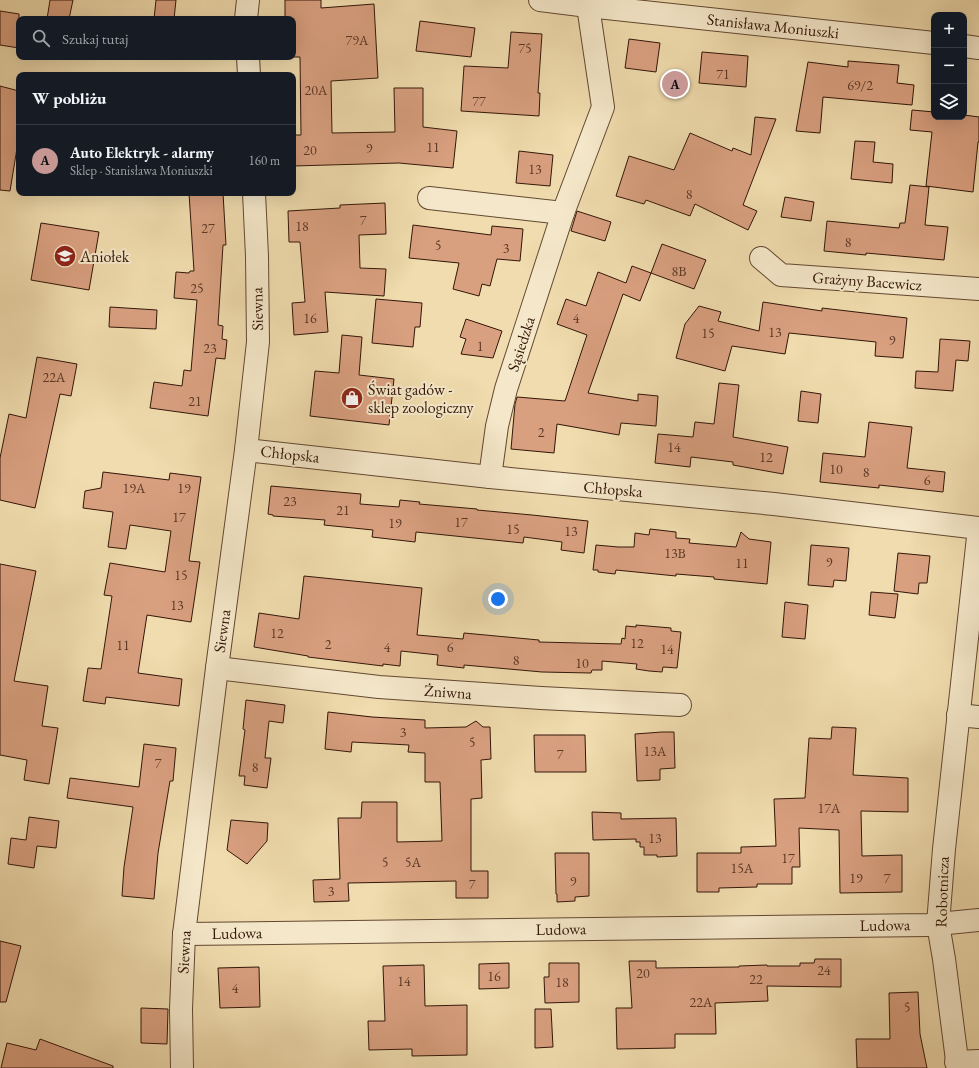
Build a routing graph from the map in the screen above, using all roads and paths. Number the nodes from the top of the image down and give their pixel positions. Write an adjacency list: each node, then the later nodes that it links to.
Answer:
1 (248, 0): 4 (street)
2 (540, 0): 3 (street, Stanisława Moniuszki)
3 (588, 6): 5 (street, Stanisława Moniuszki); 12 (street, Sąsiedzka)
4 (246, 16)
5 (931, 43)
6 (967, 46): 7 (street)
7 (979, 48)
8 (248, 60): 9 (street)
9 (249, 72)
10 (254, 196): 15 (street, Siewna)
11 (429, 198): 12 (street)
12 (563, 213): 16 (street, Sąsiedzka)
13 (762, 258): 14 (street, Grażyny Bacewicz)
14 (979, 289)
15 (246, 450): 16 (street, Chłopska); 18 (street, Siewna)
16 (490, 477): 17 (street, Chłopska)
17 (979, 528): 20 (street, Robotnicza)
18 (217, 668): 19 (street, Żniwna); 23 (street, Siewna)
19 (680, 705)
20 (969, 716): 22 (street, Robotnicza)
21 (979, 920): 22 (street, Ludowa)
22 (938, 924): 23 (street, Ludowa); 25 (street, Robotnicza)
23 (184, 934): 26 (street, Siewna)
24 (979, 1061): 25 (street)
25 (957, 1065)
26 (182, 1068)

